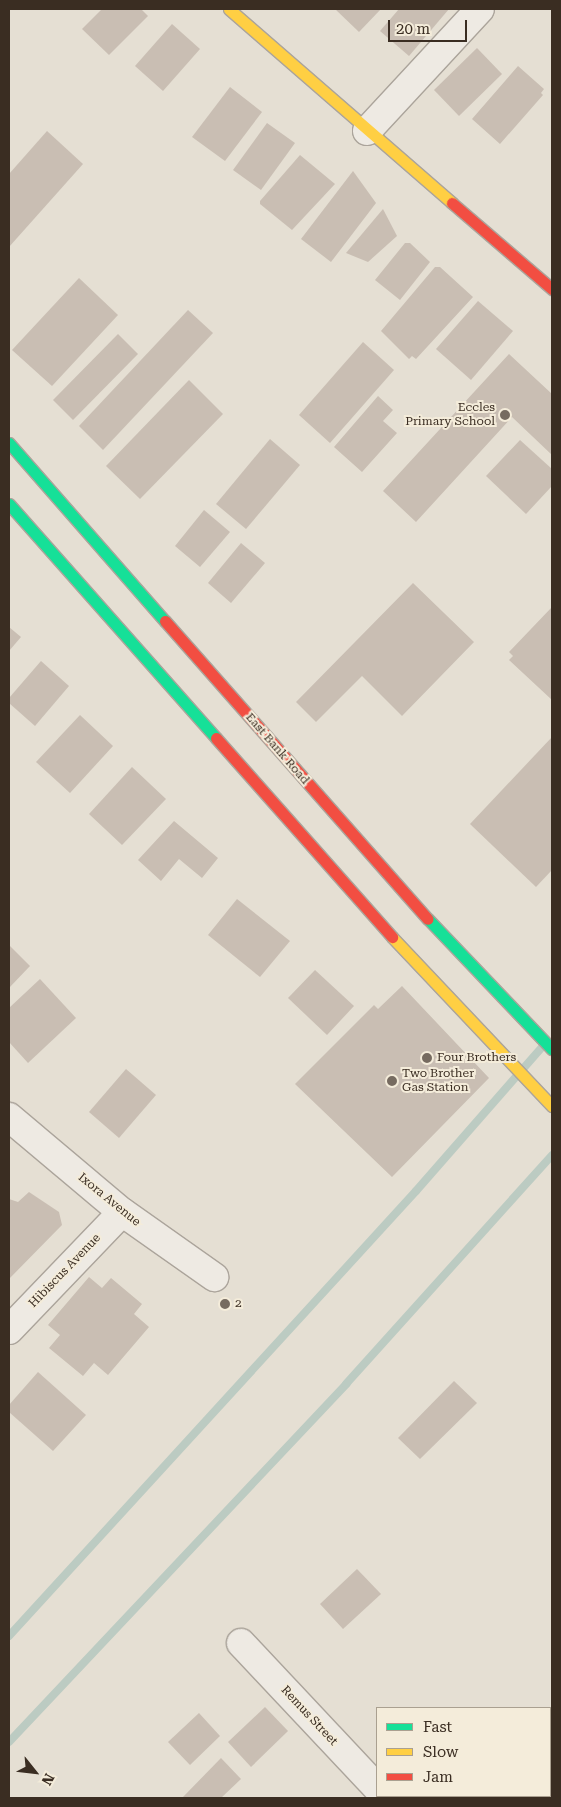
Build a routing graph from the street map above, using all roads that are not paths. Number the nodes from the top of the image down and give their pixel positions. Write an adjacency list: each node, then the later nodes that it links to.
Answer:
1 (229, 9): 3 (main road)
2 (480, 9): 3 (street)
3 (367, 131): 4 (main road)
4 (552, 289)
5 (9, 442): 7 (main road, East Bank Road)
6 (9, 504): 8 (main road)
7 (552, 1049)
8 (551, 1104)
9 (9, 1117): 10 (street, Ixora Avenue)
10 (122, 1212): 11 (street, Ixora Avenue); 12 (street, Hibiscus Avenue)
11 (214, 1277)
12 (9, 1330)
13 (241, 1644): 14 (street, Remus Street)
14 (376, 1787)

